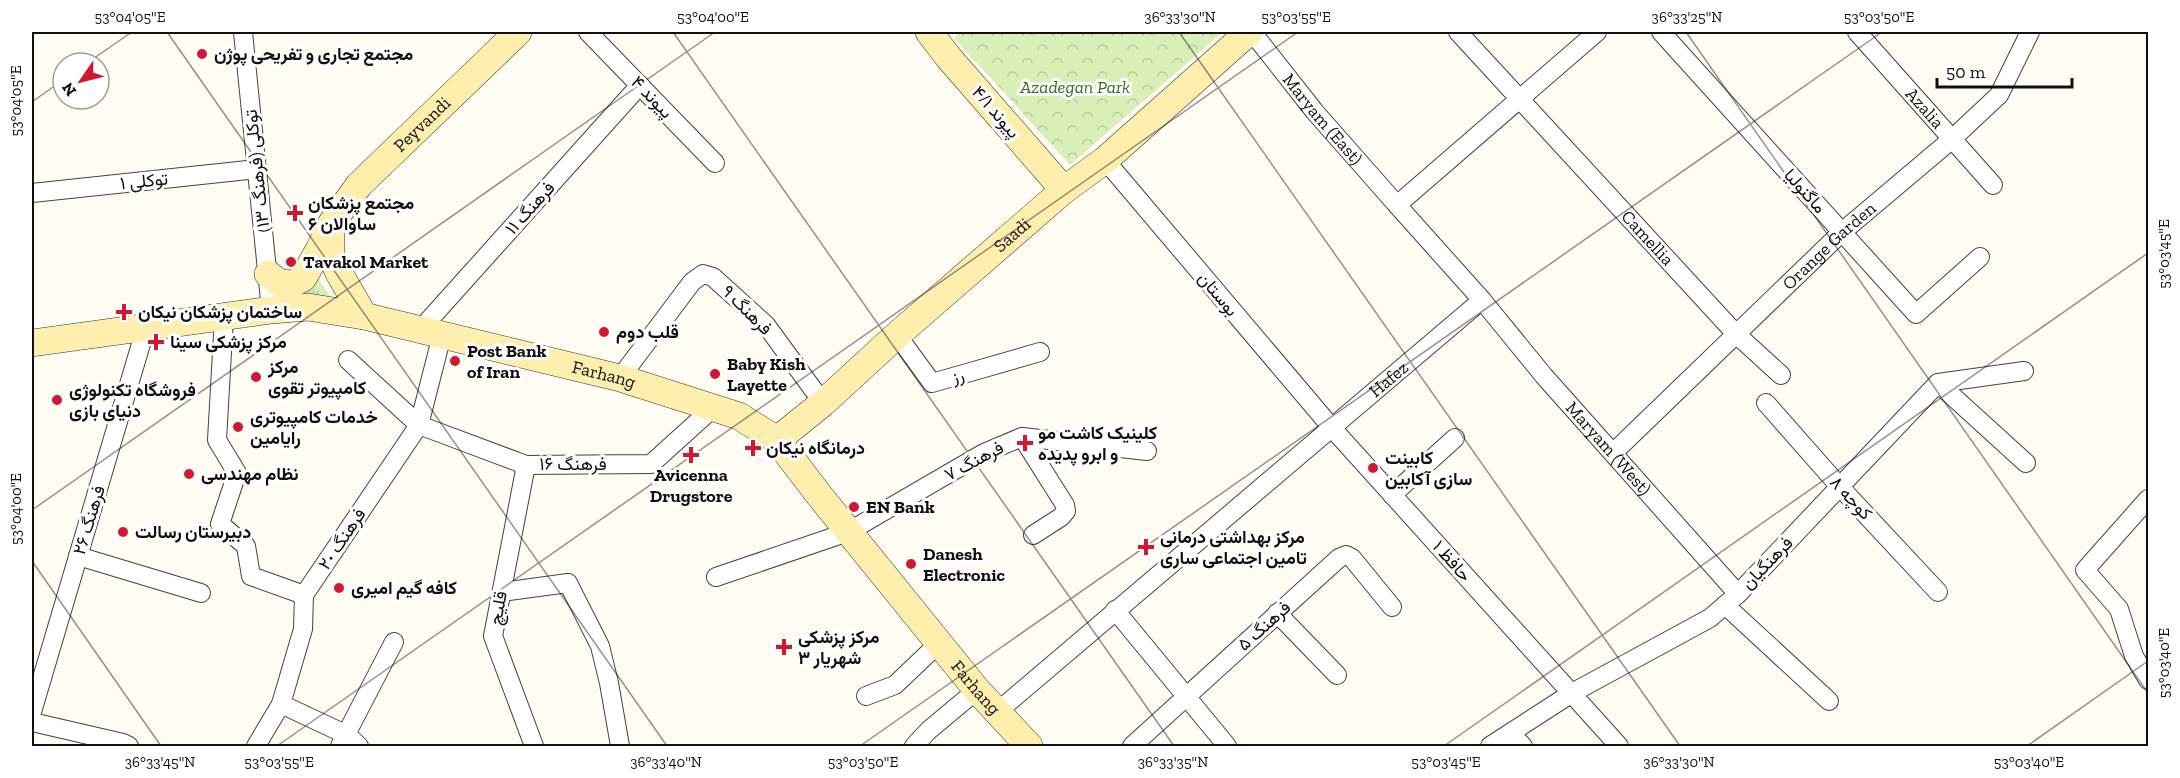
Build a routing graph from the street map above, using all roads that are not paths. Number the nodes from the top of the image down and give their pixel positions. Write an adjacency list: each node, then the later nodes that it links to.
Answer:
1 (243, 32): 16 (street, توکلی (فرهنگ ۱۳))
2 (518, 32): 21 (street, Peyvandi)
3 (588, 32): 11 (street, پیوند ۴)
4 (929, 32): 18 (street, پیوند ۴/۱)
5 (1250, 32): 14 (street, Saadi); 20 (street, Maryam (East))
6 (1458, 32): 12 (street, Camellia)
7 (1597, 32): 12 (street)
8 (1661, 32): 22 (street, ماگنولیا)
9 (1857, 32): 13 (street, Azalia)
10 (2030, 32): 13 (street, Orange Garden)
11 (640, 85): 15 (street, پیوند ۴); 30 (street, فرهنگ ۱۱)
12 (1519, 99): 20 (street); 31 (street, Camellia)
13 (1951, 140): 17 (street, Azalia); 22 (street, Orange Garden)
14 (1105, 160): 18 (street, Saadi); 44 (street, بوستان)
15 (716, 163)
16 (257, 169): 19 (street, توکلی ۱); 24 (street, توکلی (فرهنگ ۱۳))
17 (1993, 184)
18 (1064, 190): 32 (street, Saadi)
19 (32, 193)
20 (1397, 205): 25 (street)
21 (331, 224): 24 (street, Peyvandi); 27 (street)
22 (1842, 232): 23 (street, ماگنولیا); 31 (street, Orange Garden)
23 (1980, 257)
24 (268, 274): 26 (street, توکلی (فرهنگ ۱۳))
25 (1482, 300): 44 (street, Hafez); 49 (street, Maryam (West))
26 (271, 310): 27 (street, Farhang); 28 (street, Farhang)
27 (364, 316): 30 (street, Farhang)
28 (224, 317): 29 (street, Farhang); 62 (street)
29 (146, 327): 33 (street, Farhang); 57 (street, فرهنگ ۲۶)
30 (431, 333): 38 (street, Farhang); 43 (street, فرهنگ ٢٠)
31 (1736, 334): 37 (street, Camellia); 49 (street, Orange Garden)
32 (897, 335): 34 (street, رز); 40 (street, Saadi)
33 (32, 343)
34 (1040, 352)
35 (348, 360): 43 (street)
36 (2024, 371): 39 (street)
37 (1781, 375)
38 (620, 378): 40 (street, فرهنگ ۹); 42 (street, Farhang)
39 (1938, 383): 50 (street); 52 (street, فرهنگیان)
40 (823, 403): 47 (street, Saadi)
41 (1766, 403): 52 (street, کوچه ۸)
42 (713, 408): 47 (street, Farhang); 51 (street, فرهنگ ۱۶)
43 (419, 425): 51 (street, فرهنگ ۱۶); 62 (street, فرهنگ ٢٠)
44 (1332, 428): 53 (street, حافظ ۱); 65 (street, Hafez)
45 (1022, 437): 48 (street, فرهنگ ۷); 55 (street, فرهنگ ۷); 56 (street)
46 (1455, 438): 53 (street)
47 (777, 440): 55 (street, Farhang)
48 (1147, 451)
49 (1614, 452): 63 (street, Maryam (West))
50 (2026, 463)
51 (526, 465): 59 (street, قلیچ)
52 (1840, 487): 60 (street, کوچه ۸); 63 (street, فرهنگیان)
53 (1392, 495): 72 (street, حافظ ۱)
54 (2148, 499): 70 (street)
55 (848, 532): 58 (street, فرهنگ ۷); 68 (street, Farhang)
56 (1033, 535)
57 (78, 556): 61 (street); 77 (street, فرهنگ ۲۶)
58 (716, 577)
59 (501, 592): 84 (street, قلیچ); 85 (street)
60 (1938, 592)
61 (201, 593)
62 (304, 595): 76 (street)
63 (1731, 599): 72 (street, فرهنگیان); 75 (street, Maryam (West))
64 (1392, 607): 66 (street, فرهنگ ۵)
65 (1115, 610): 74 (street); 78 (street, Hafez)
66 (1277, 613): 69 (street); 74 (street, فرهنگ ۵)
67 (394, 642): 81 (street)
68 (939, 643): 71 (street, Farhang); 73 (street)
69 (1337, 675)
70 (2148, 680)
71 (977, 690): 78 (street, Farhang); 86 (street)
72 (1572, 693): 80 (street, فرهنگیان); 92 (street, حافظ ۱)
73 (866, 696)
74 (1185, 697): 88 (street, فرهنگ ۵); 89 (street)
75 (1829, 701)
76 (281, 704): 81 (street); 83 (street)
77 (32, 712)
78 (997, 712): 87 (street, Farhang)
79 (32, 722): 82 (street)
80 (1509, 732): 90 (street, فرهنگیان); 91 (street)
81 (349, 743)
82 (129, 747)
83 (256, 747)
84 (534, 747)
85 (620, 747)
86 (914, 747)
87 (1029, 747)
88 (1132, 747)
89 (1227, 747)
90 (1490, 747)
91 (1523, 747)
92 (1619, 747)

